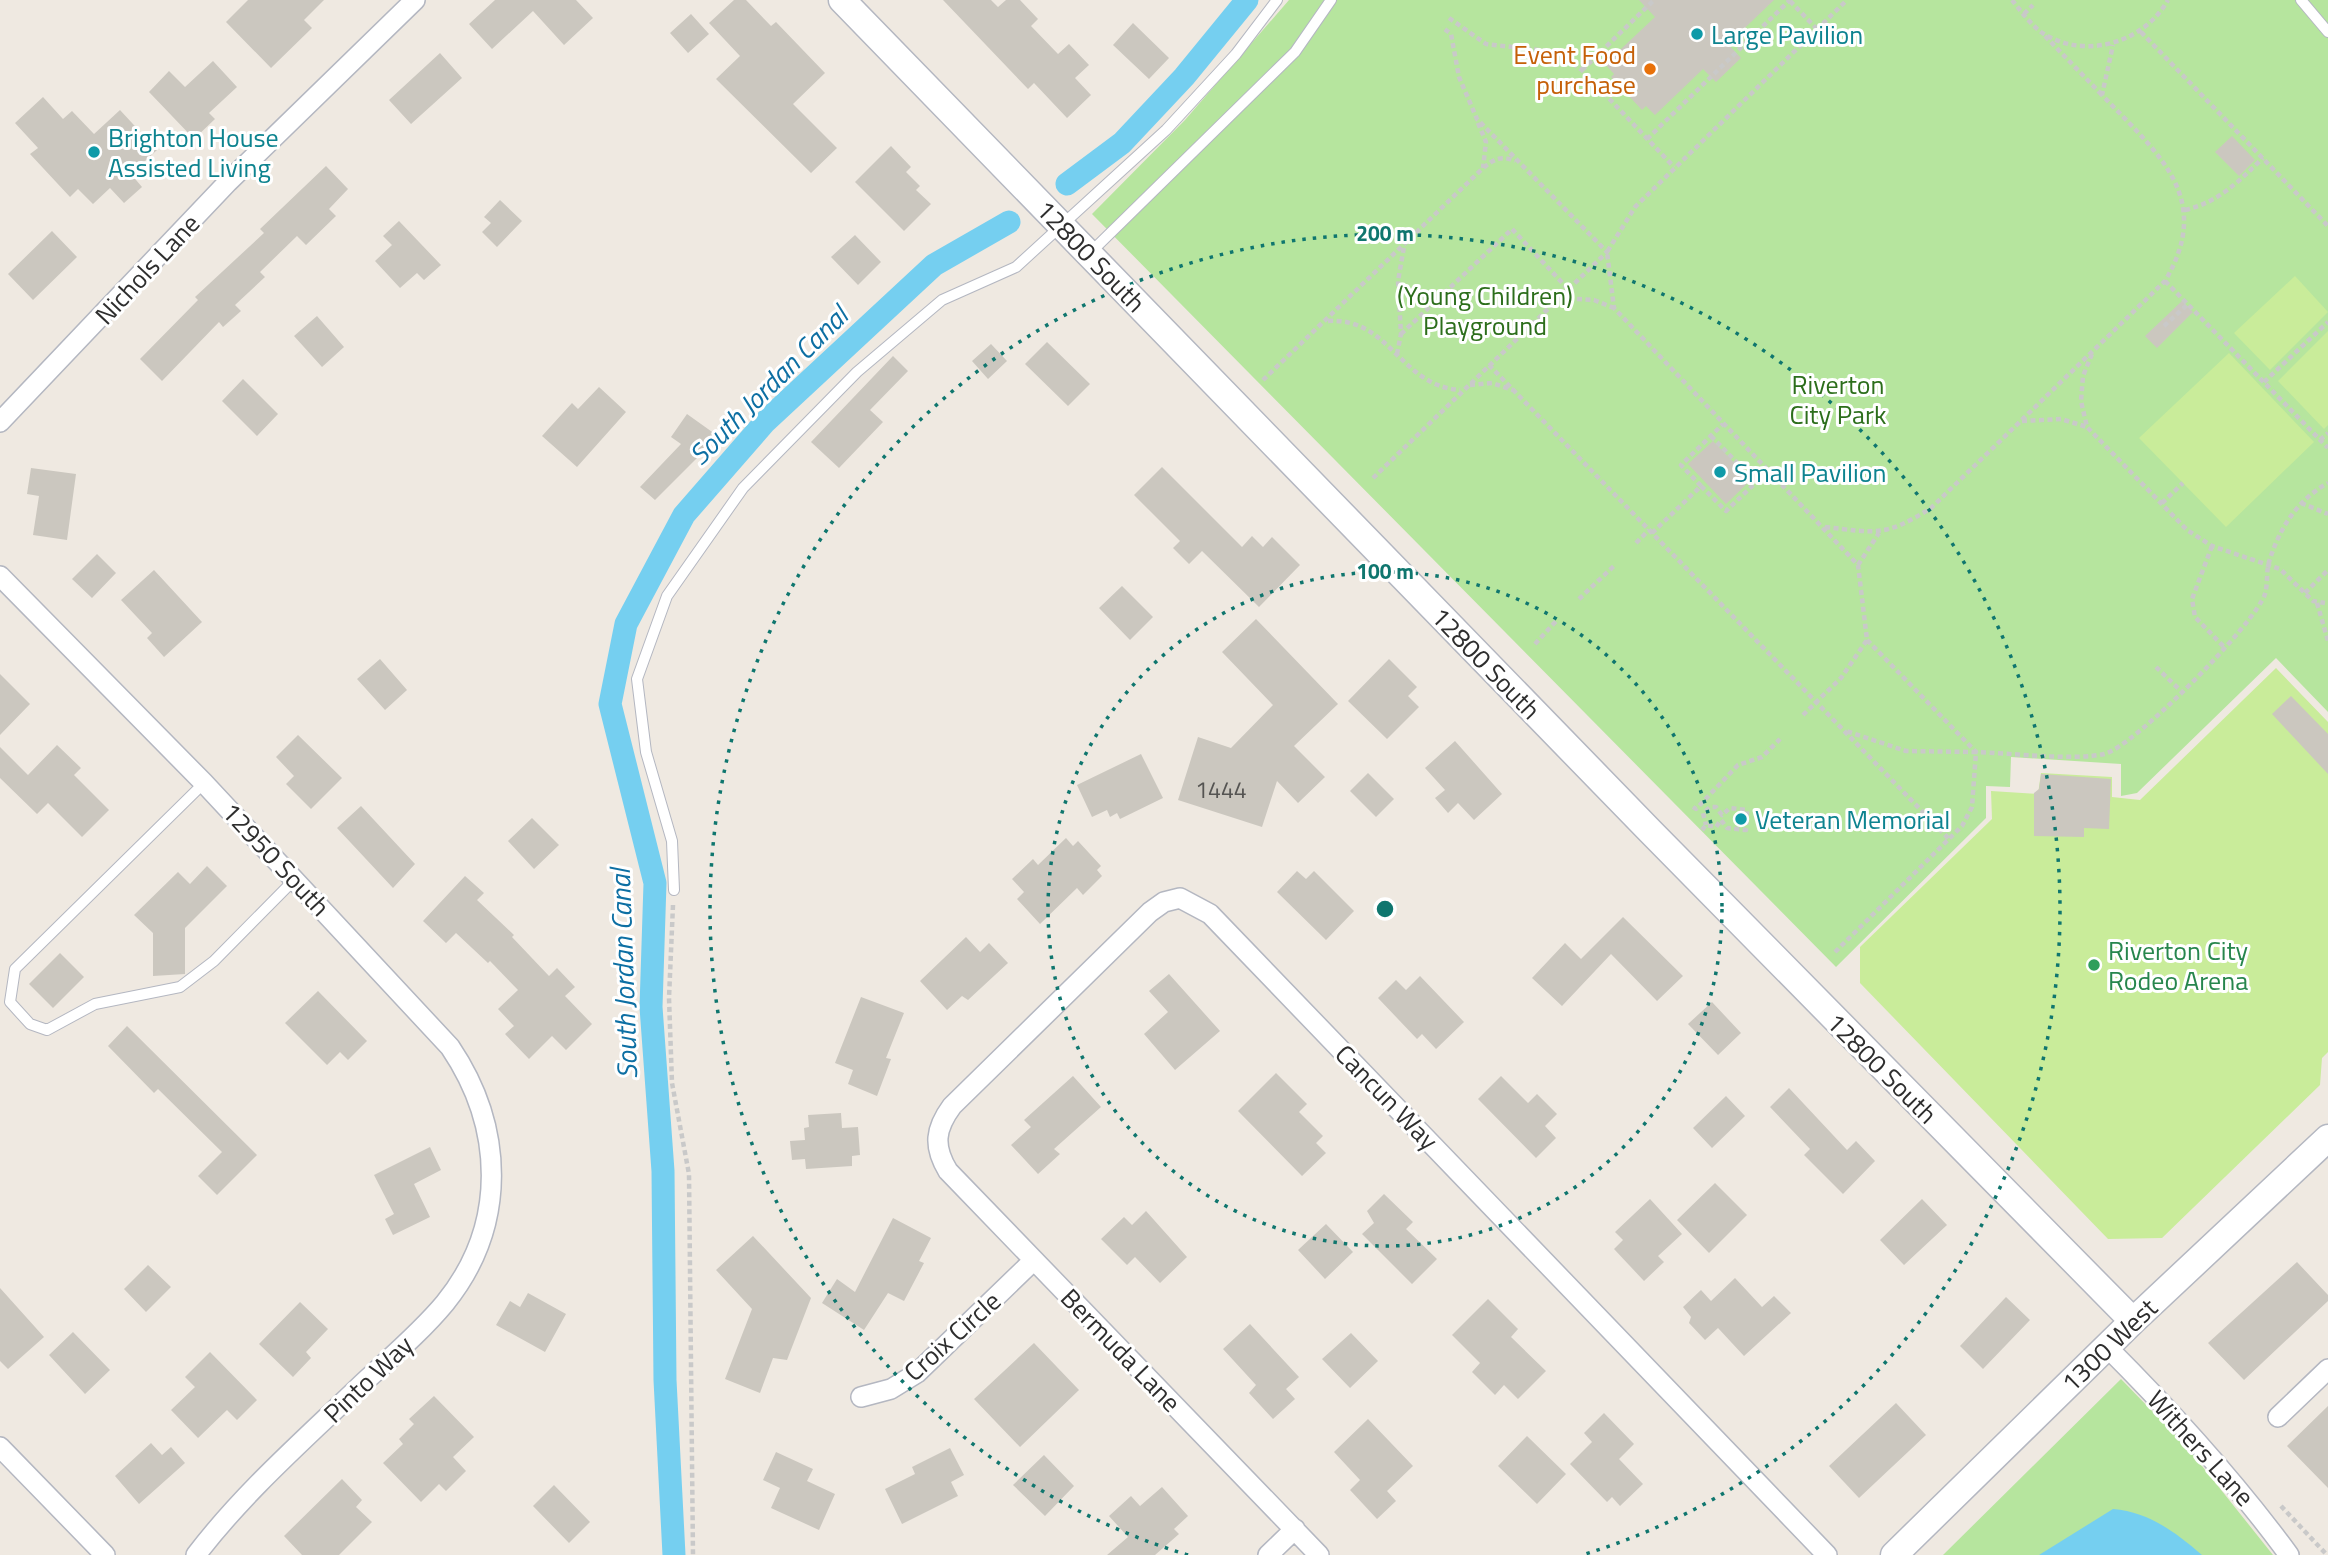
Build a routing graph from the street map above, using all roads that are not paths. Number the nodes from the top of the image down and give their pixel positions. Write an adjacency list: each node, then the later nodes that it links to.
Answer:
1 (415, 0): 9 (street, Nichols Lane)
2 (842, 0): 7 (street, 12800 South)
3 (1277, 0): 7 (lane)
4 (1331, 0): 8 (lane)
5 (2301, 0): 6 (lane)
6 (2328, 32)
7 (1060, 224): 8 (street, 12800 South); 13 (lane)
8 (1089, 254): 18 (street, 12800 South)
9 (0, 422)
10 (0, 576): 11 (street, 12950 South)
11 (204, 783): 12 (street, 12950 South); 12 (lane)
12 (295, 879): 16 (street, 12950 South)
13 (674, 890)
14 (936, 1138): 17 (street, Bermuda Lane); 29 (street, Cancun Way)
15 (2328, 1138): 18 (street, 1300 West)
16 (492, 1177): 26 (street, Pinto Way)
17 (1034, 1260): 21 (street, Croix Circle); 24 (street, Bermuda Lane)
18 (2133, 1321): 19 (street, 1300 West)
19 (2107, 1347): 30 (street, 1300 West); 31 (street, Withers Lane)
20 (2328, 1369): 22 (street)
21 (860, 1397)
22 (2278, 1417)
23 (0, 1447): 25 (street)
24 (1295, 1529): 27 (street); 28 (street, Bermuda Lane)
25 (105, 1555)
26 (196, 1555)
27 (1268, 1555)
28 (1320, 1555)
29 (1827, 1555)
30 (1894, 1555)
31 (2289, 1555)

